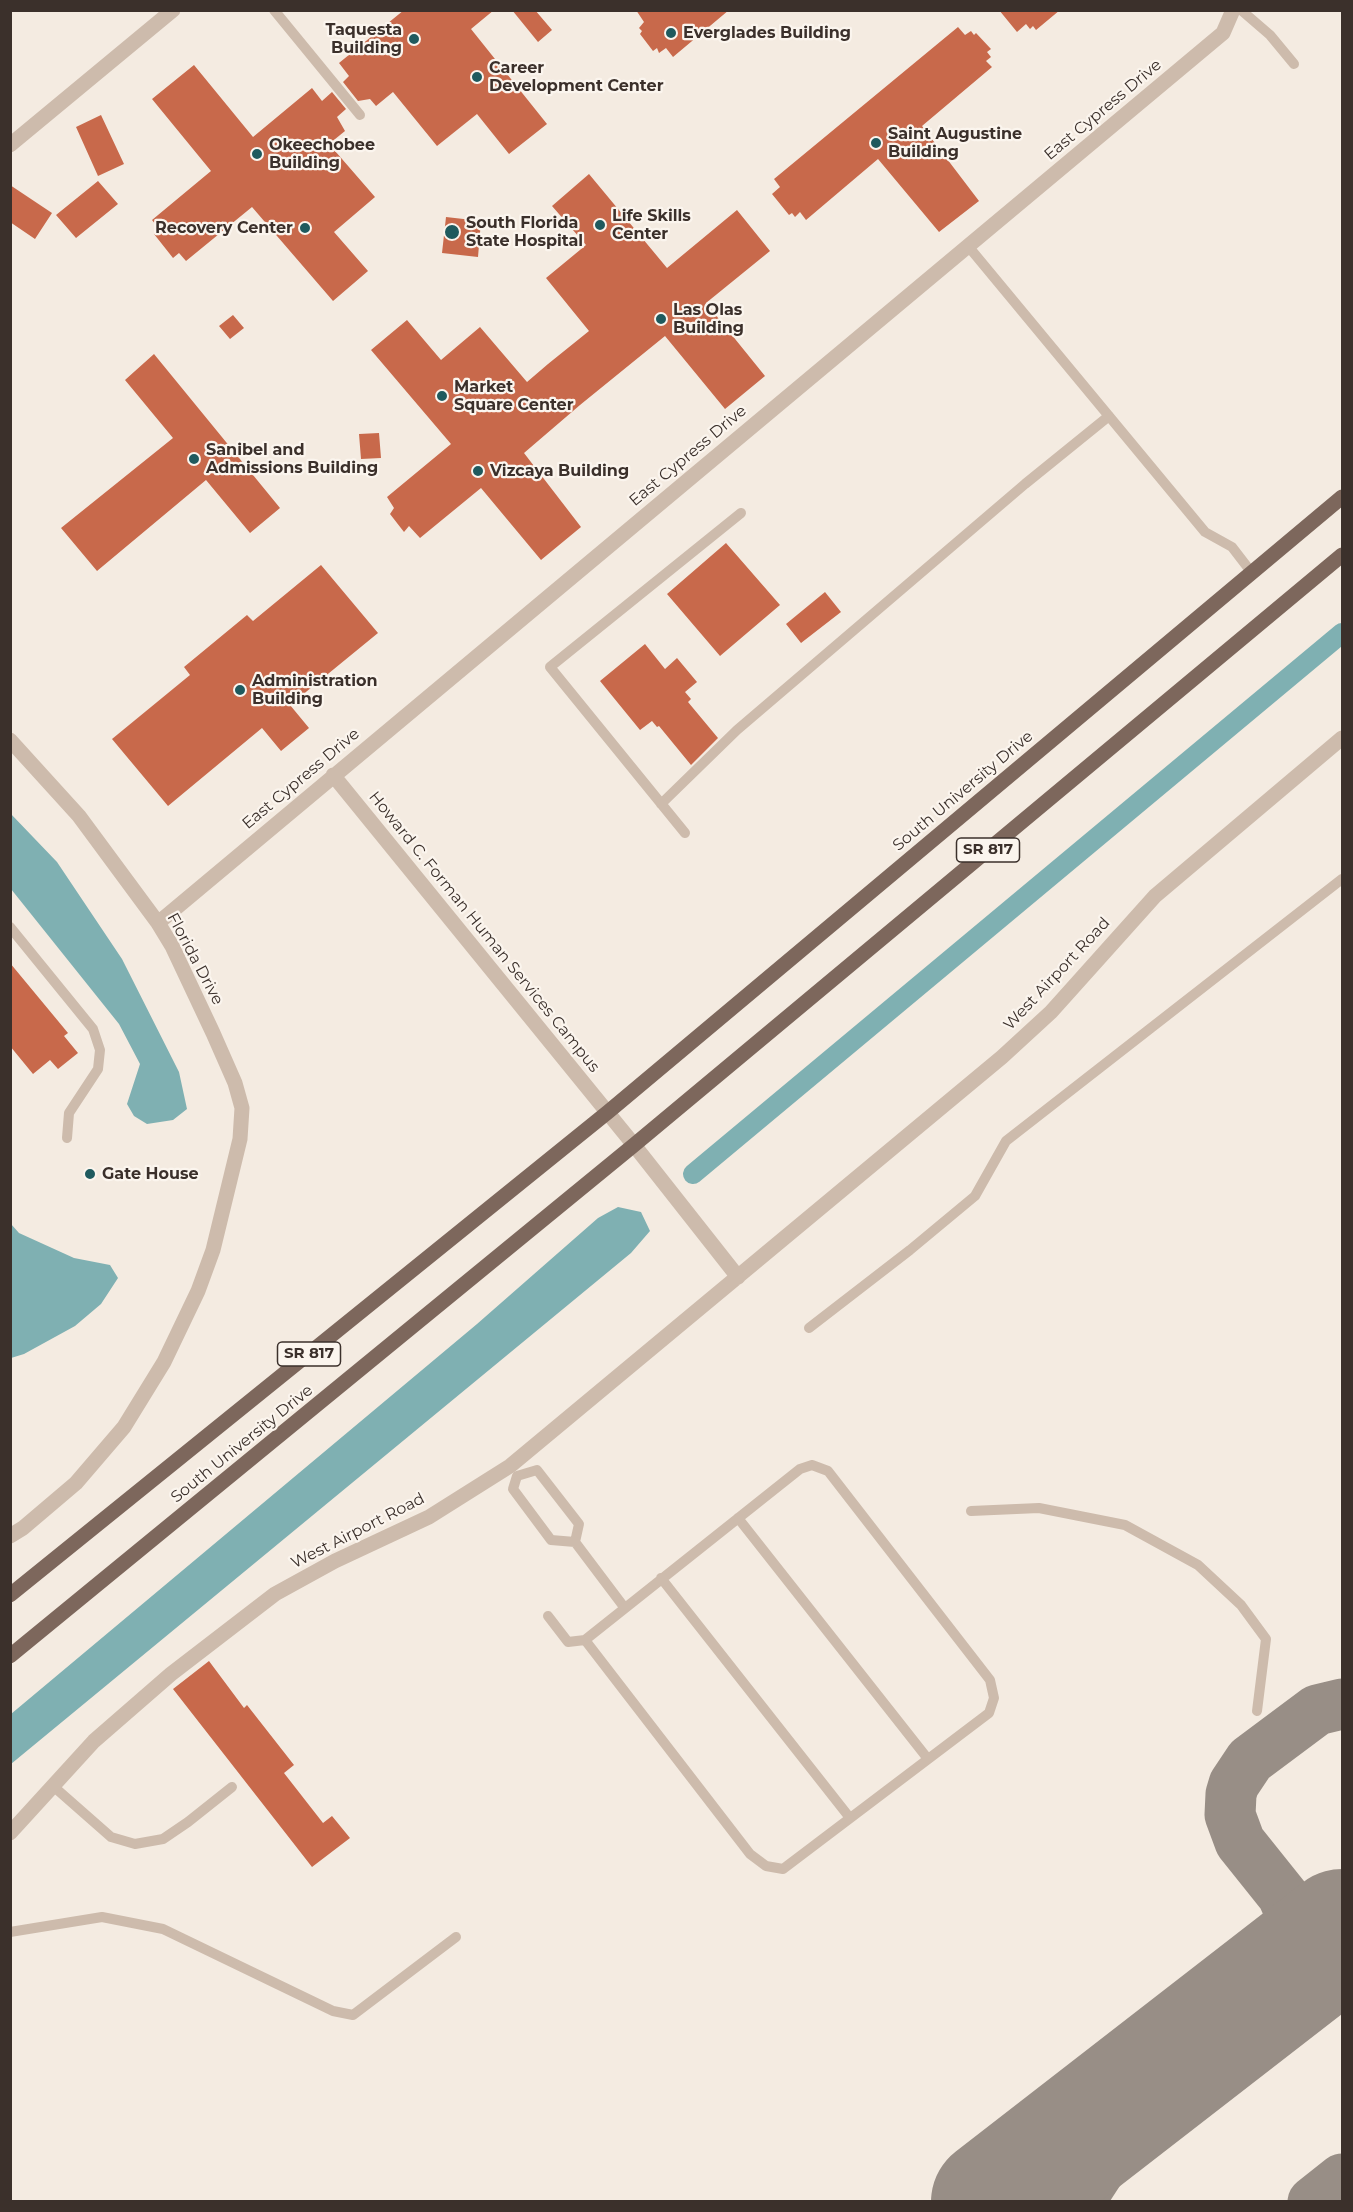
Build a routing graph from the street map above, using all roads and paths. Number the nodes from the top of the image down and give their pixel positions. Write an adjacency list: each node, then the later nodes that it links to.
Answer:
1 (173, 10): 7 (street)
2 (274, 10): 6 (lane)
3 (1233, 10): 8 (street, East Cypress Drive)
4 (1241, 10): 5 (lane)
5 (1294, 64)
6 (360, 115)
7 (10, 146)
8 (968, 246): 9 (lane); 16 (street, East Cypress Drive)
9 (1109, 417): 13 (lane); 17 (lane)
10 (1342, 497): 13 (main road, South University Drive / SR 817)
11 (741, 513): 17 (lane)
12 (1342, 555): 24 (main road, South University Drive / SR 817)
13 (1252, 573): 22 (main road, South University Drive / SR 817)
14 (1342, 738): 25 (street, West Airport Road)
15 (10, 740): 20 (street, Florida Drive)
16 (333, 775): 20 (street, East Cypress Drive); 22 (street, Howard C. Forman Human Services Campus)
17 (661, 804): 18 (lane)
18 (685, 833)
19 (1342, 879): 26 (lane)
20 (158, 923): 30 (street, Florida Drive)
21 (10, 927): 23 (lane)
22 (608, 1112): 24 (street); 33 (main road, South University Drive / SR 817)
23 (67, 1138)
24 (634, 1145): 25 (street); 37 (main road, South University Drive / SR 817)
25 (738, 1276): 27 (street, West Airport Road)
26 (809, 1328)
27 (513, 1471): 31 (lane); 31 (lane); 40 (street, West Airport Road)
28 (971, 1511): 38 (lane)
29 (738, 1518): 32 (lane); 39 (lane); 39 (lane)
30 (10, 1536)
31 (575, 1542): 34 (lane)
32 (661, 1578): 34 (lane); 42 (lane)
33 (10, 1595)
34 (624, 1608): 36 (lane)
35 (548, 1616): 36 (lane)
36 (585, 1640): 42 (lane)
37 (10, 1656)
38 (1257, 1711)
39 (928, 1759): 42 (lane)
40 (53, 1786): 41 (lane); 43 (street, West Airport Road)
41 (232, 1787)
42 (850, 1818)
43 (10, 1833)
44 (10, 1932): 45 (lane)
45 (456, 1937)

